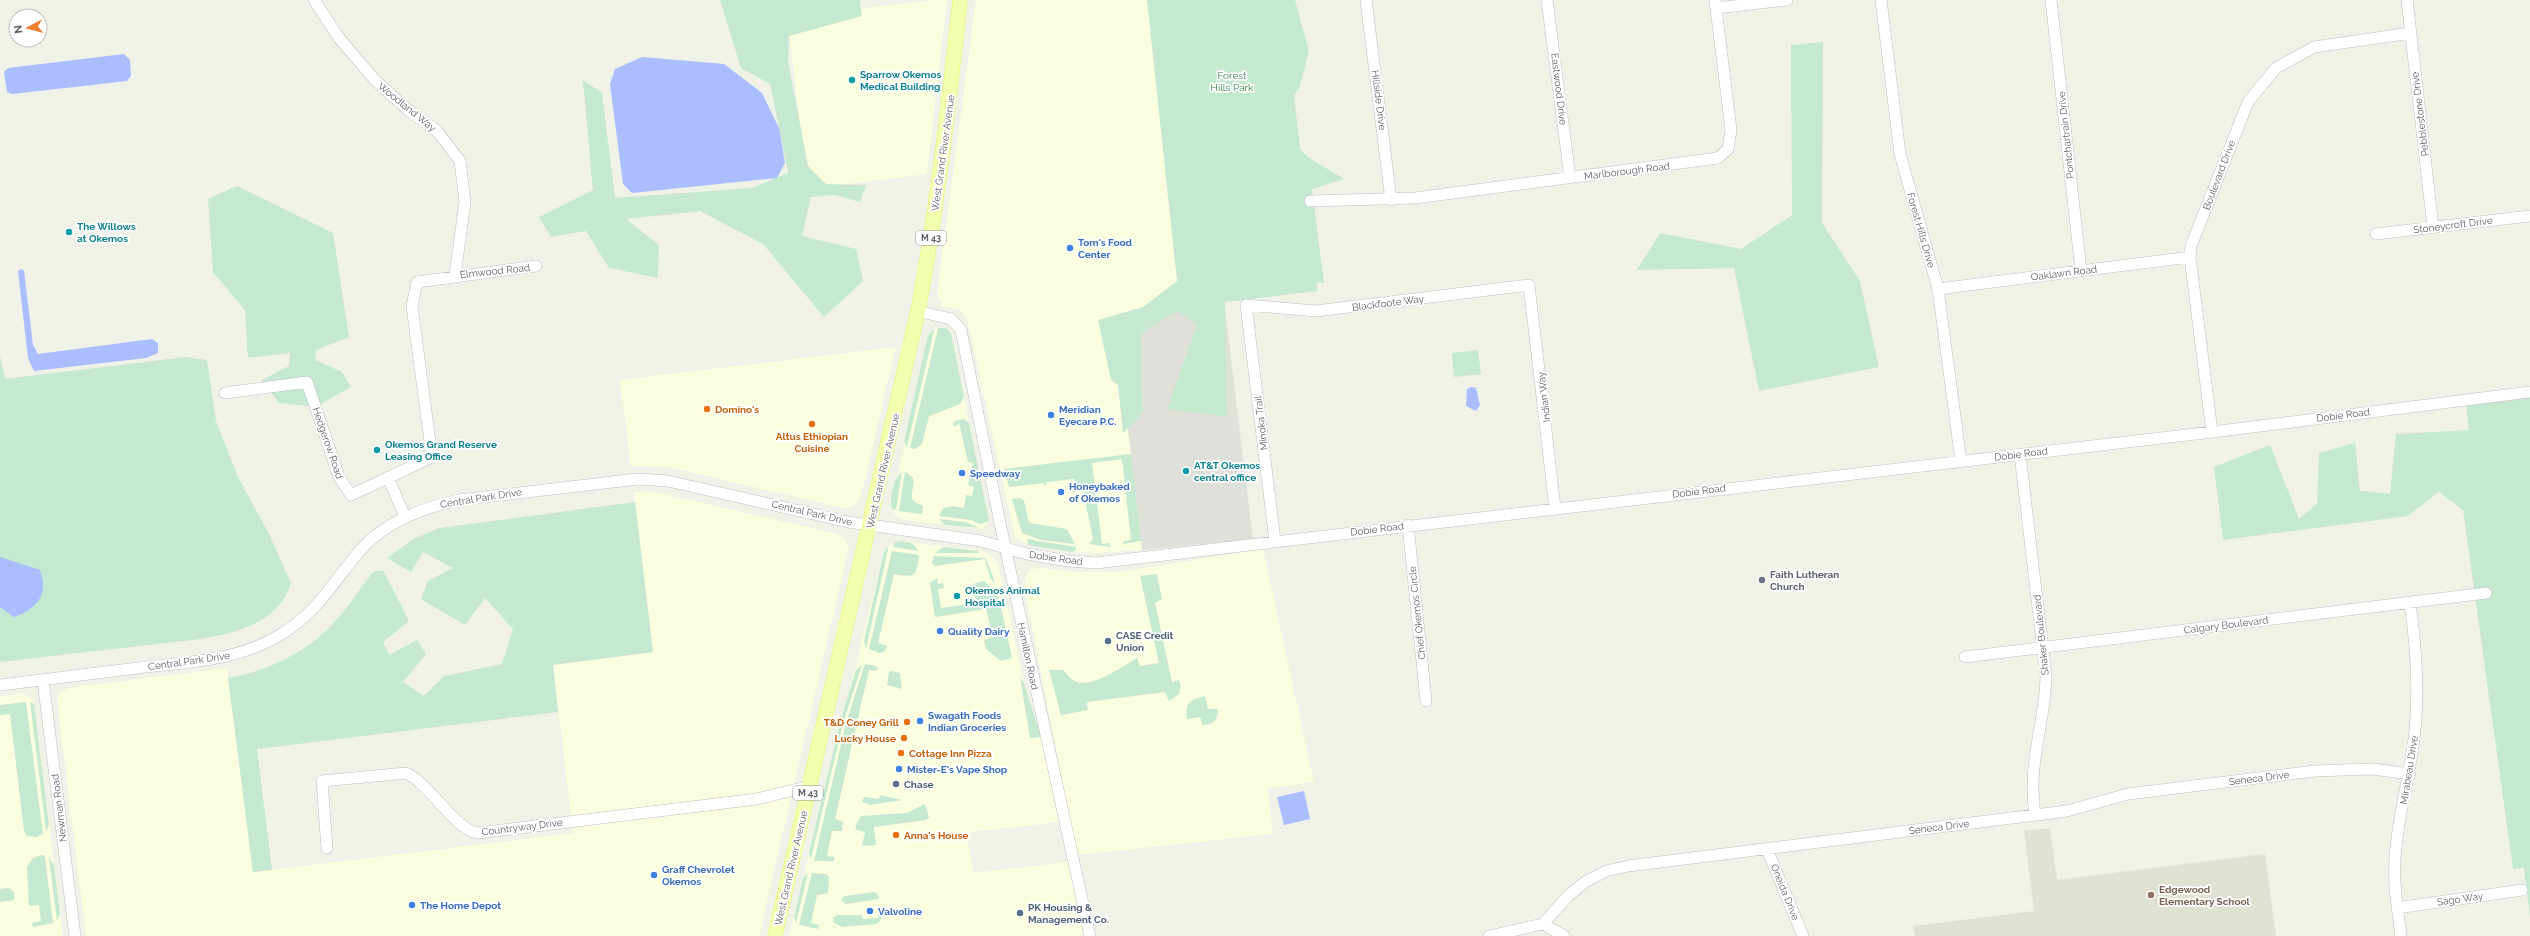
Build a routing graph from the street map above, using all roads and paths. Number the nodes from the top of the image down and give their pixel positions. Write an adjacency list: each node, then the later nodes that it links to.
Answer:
1 (314, 0): 20 (street, Woodland Way)
2 (960, 0): 24 (main road, West Grand River Avenue / M 43)
3 (1366, 0): 12 (street, Hillside Drive)
4 (1547, 0): 11 (street, Eastwood Drive)
5 (1787, 0): 9 (street, Marlborough Road)
6 (1881, 0): 22 (street, Forest Hills Drive)
7 (2051, 0): 19 (street, Pontchartrain Drive)
8 (2407, 0): 10 (street, Pebblestone Drive)
9 (1716, 4): 11 (street, Marlborough Road)
10 (2411, 33): 15 (street, Pebblestone Drive); 17 (street, Boulevard Drive)
11 (1570, 178): 12 (street, Marlborough Road)
12 (1391, 200): 13 (street, Marlborough Road)
13 (1310, 201)
14 (2530, 216): 15 (street, Stoneycroft Drive)
15 (2433, 227): 16 (street, Stoneycroft Drive)
16 (2376, 234)
17 (2190, 257): 19 (street, Oaklawn Road); 27 (street, Boulevard Drive)
18 (536, 266): 20 (street, Elmwood Road)
19 (2081, 271): 22 (street, Oaklawn Road)
20 (455, 276): 30 (street, Hedgerow Road)
21 (1529, 285): 23 (street, Blackfoote Way); 31 (street, Indian Way)
22 (1938, 289): 29 (street, Forest Hills Drive)
23 (1246, 305): 35 (street, Minoka Trail)
24 (918, 311): 33 (main road, West Grand River Avenue / M 43); 36 (street, Hamilton Road)
25 (225, 392): 30 (street, Hedgerow Road)
26 (2530, 392): 27 (street, Dobie Road)
27 (2212, 432): 28 (street, Dobie Road)
28 (2020, 454): 29 (street, Dobie Road); 39 (street, Shaker Boulevard)
29 (1961, 461): 31 (street, Dobie Road)
30 (388, 477): 32 (street)
31 (1555, 508): 34 (street, Dobie Road)
32 (405, 517): 33 (street, Central Park Drive); 41 (street, Central Park Drive)
33 (870, 526): 36 (street, Dobie Road); 45 (main road, West Grand River Avenue / M 43)
34 (1408, 526): 35 (street, Dobie Road); 43 (street, Chief Okemos Circle)
35 (1275, 541): 36 (street, Dobie Road)
36 (1005, 548): 54 (street, Hamilton Road)
37 (2486, 593): 38 (street, Calgary Boulevard)
38 (2410, 603): 39 (street, Calgary Boulevard); 44 (street, Mirabeau Drive)
39 (2044, 647): 40 (street, Calgary Boulevard); 46 (street, Shaker Boulevard)
40 (1966, 657)
41 (43, 680): 42 (street, Central Park Drive); 52 (street, Newman Road)
42 (0, 685)
43 (1426, 701)
44 (2410, 774): 46 (street, Seneca Drive); 50 (street, Mirabeau Drive)
45 (810, 786): 47 (street, Countryway Drive); 53 (main road, West Grand River Avenue / M 43)
46 (2035, 815): 48 (street, Seneca Drive)
47 (327, 848)
48 (1767, 849): 51 (street, Seneca Drive); 57 (street, Oneida Drive)
49 (2522, 890): 50 (street, Sago Way)
50 (2397, 908): 58 (street, Mirabeau Drive)
51 (1543, 924): 55 (street); 56 (street)
52 (74, 936)
53 (775, 936)
54 (1090, 936)
55 (1489, 936)
56 (1564, 936)
57 (1803, 936)
58 (2401, 936)

